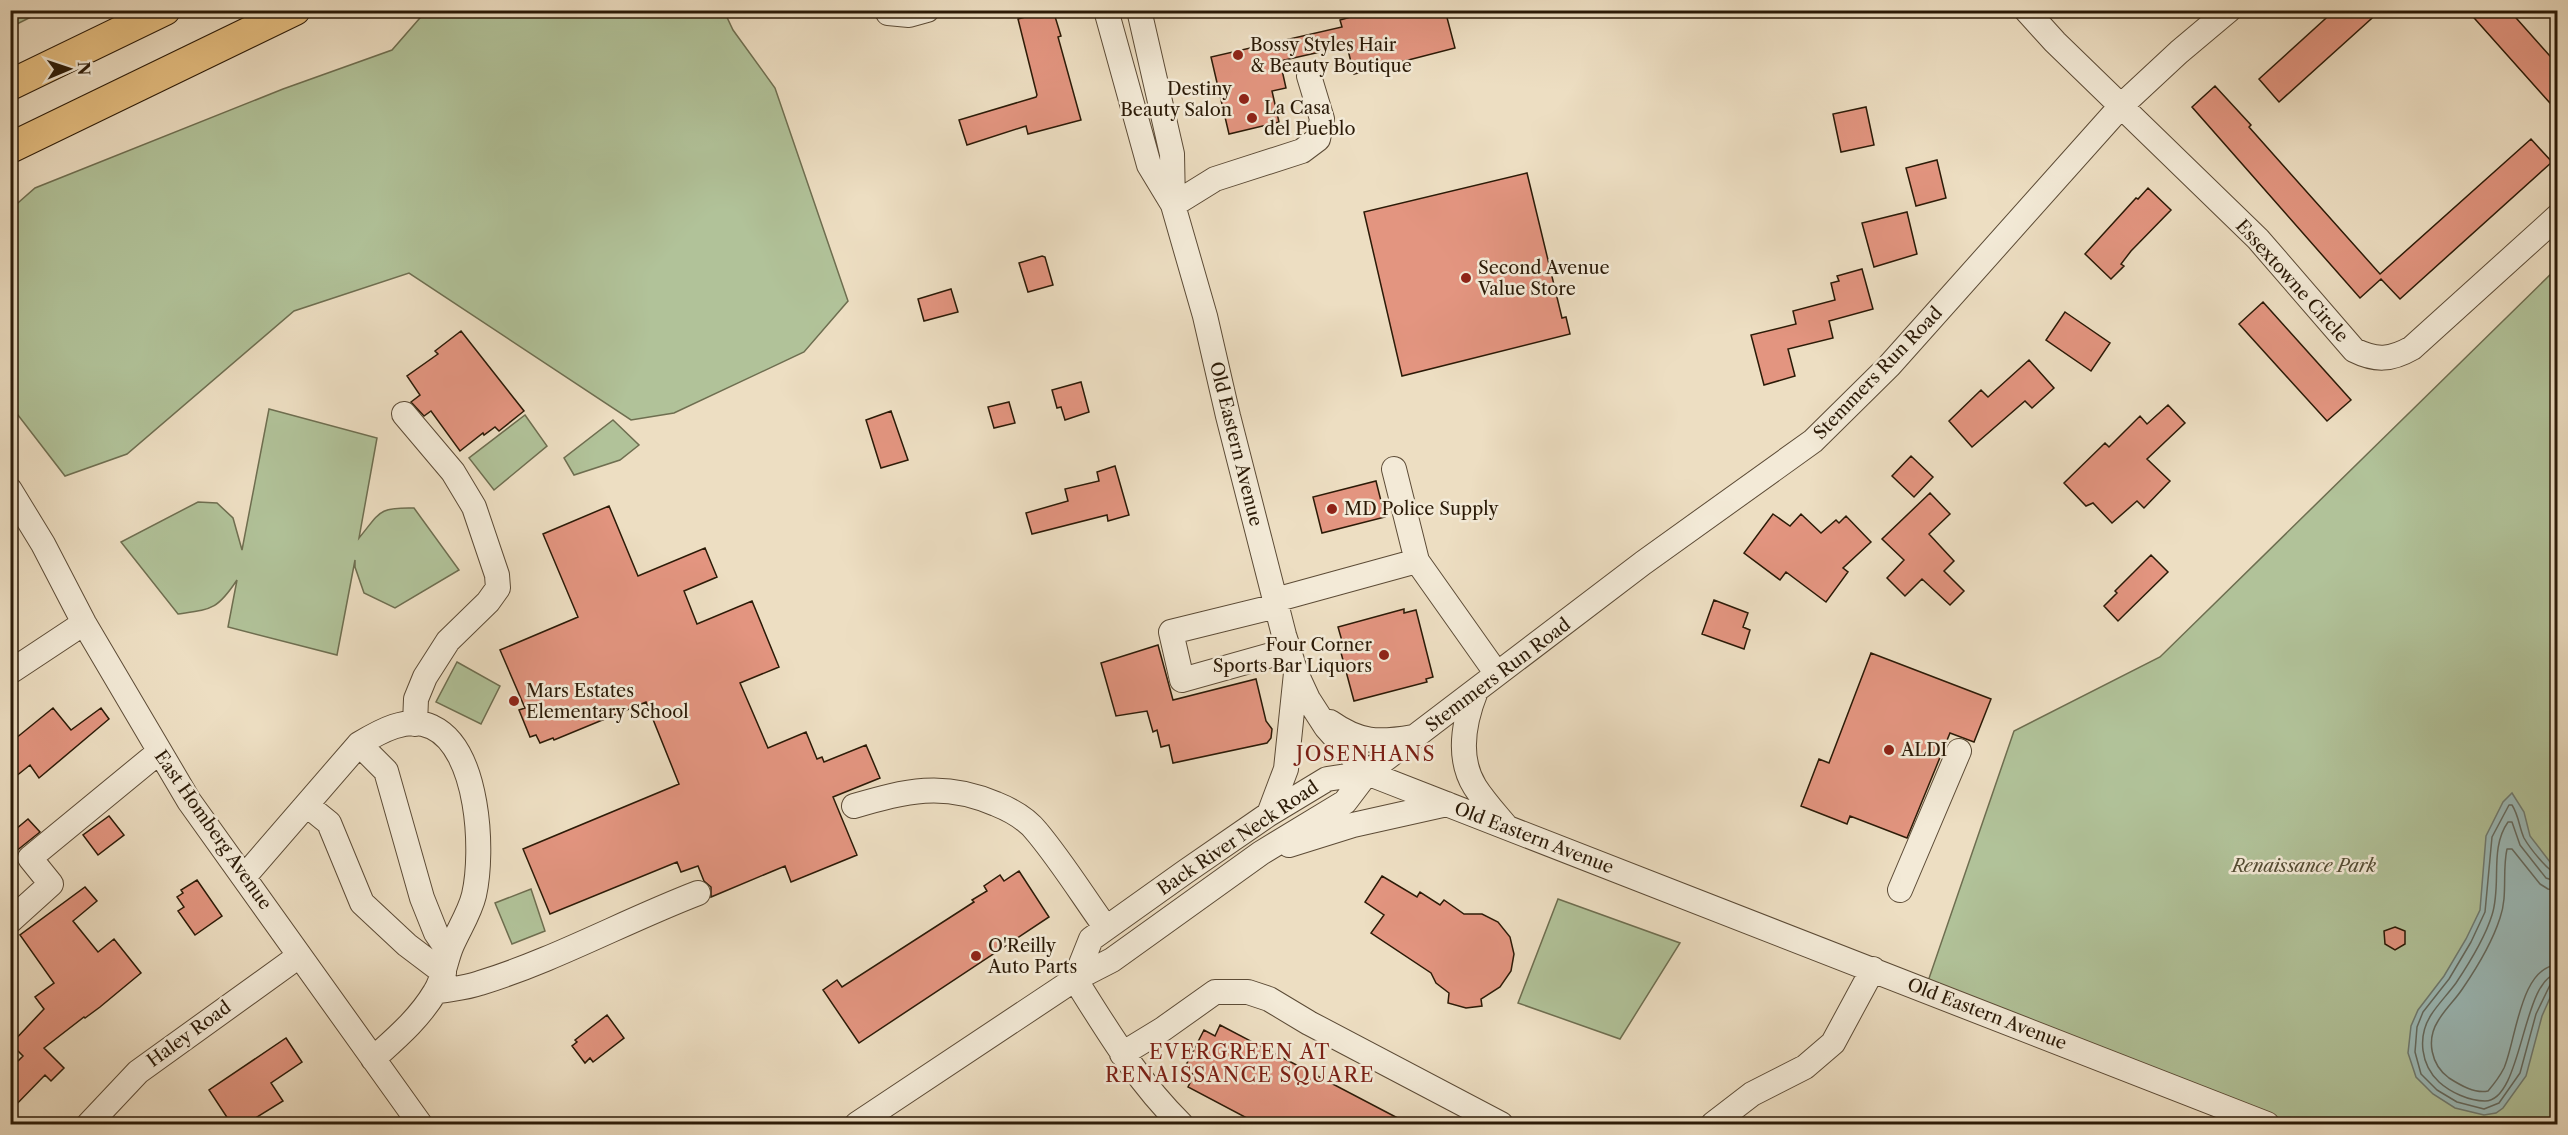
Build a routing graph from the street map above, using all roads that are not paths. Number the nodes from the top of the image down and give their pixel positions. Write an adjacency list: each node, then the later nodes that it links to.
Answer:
1 (165, 10): 10 (main road)
2 (295, 10): 12 (main road)
3 (927, 10): 8 (street)
4 (1106, 10): 13 (street, Old Eastern Avenue)
5 (1139, 10): 13 (street, Old Eastern Avenue)
6 (2026, 10): 11 (street, Essextowne Circle)
7 (2229, 10): 11 (street, Stemmers Run Road)
8 (888, 13)
9 (1309, 76): 13 (street)
10 (10, 85)
11 (2122, 105): 14 (street, Essextowne Circle); 24 (street, Stemmers Run Road)
12 (10, 148)
13 (1173, 205): 19 (street, Old Eastern Avenue)
14 (2558, 216)
15 (404, 414): 27 (street)
16 (1394, 469): 18 (street)
17 (11, 491): 20 (street, East Homberg Avenue)
18 (1418, 561): 19 (street); 24 (street)
19 (1276, 603): 21 (street, Old Eastern Avenue); 21 (street)
20 (84, 623): 22 (street); 31 (street, East Homberg Avenue)
21 (1288, 650): 23 (street, Old Eastern Avenue)
22 (10, 672)
23 (1296, 673): 26 (street, Old Eastern Avenue); 36 (street)
24 (1497, 675): 25 (street, Stemmers Run Road)
25 (1476, 691): 28 (street, Stemmers Run Road); 37 (street)
26 (1318, 714): 28 (street); 32 (street, Old Eastern Avenue)
27 (415, 724): 29 (street); 46 (street)
28 (1415, 737): 32 (street, Stemmers Run Road)
29 (359, 744): 34 (street); 46 (street)
30 (1959, 751): 40 (street)
31 (159, 752): 39 (street, East Homberg Avenue); 42 (street)
32 (1367, 773): 33 (street, Old Eastern Avenue); 36 (street, Back River Neck Road); 38 (street, Back River Neck Road)
33 (1447, 804): 37 (street, Old Eastern Avenue); 38 (street)
34 (308, 806): 39 (street); 46 (street)
35 (854, 806): 43 (street)
36 (1269, 814): 43 (street, Back River Neck Road)
37 (1507, 827): 45 (street, Old Eastern Avenue)
38 (1261, 853): 47 (street, Back River Neck Road)
39 (244, 877): 44 (street, East Homberg Avenue)
40 (1900, 890)
41 (698, 893): 46 (street)
42 (10, 921)
43 (1106, 928): 47 (street, Back River Neck Road)
44 (299, 956): 49 (street, East Homberg Avenue); 52 (street, Haley Road)
45 (1873, 969): 56 (street); 57 (street, Old Eastern Avenue)
46 (443, 972): 49 (street)
47 (1075, 979): 48 (street); 50 (street, Back River Neck Road)
48 (1122, 1054): 54 (street); 55 (street)
49 (373, 1059): 51 (street, East Homberg Avenue)
50 (888, 1117): 53 (street, Back River Neck Road)
51 (415, 1123)
52 (89, 1125)
53 (857, 1125)
54 (1181, 1125)
55 (1501, 1125)
56 (1713, 1125)
57 (2267, 1125)

